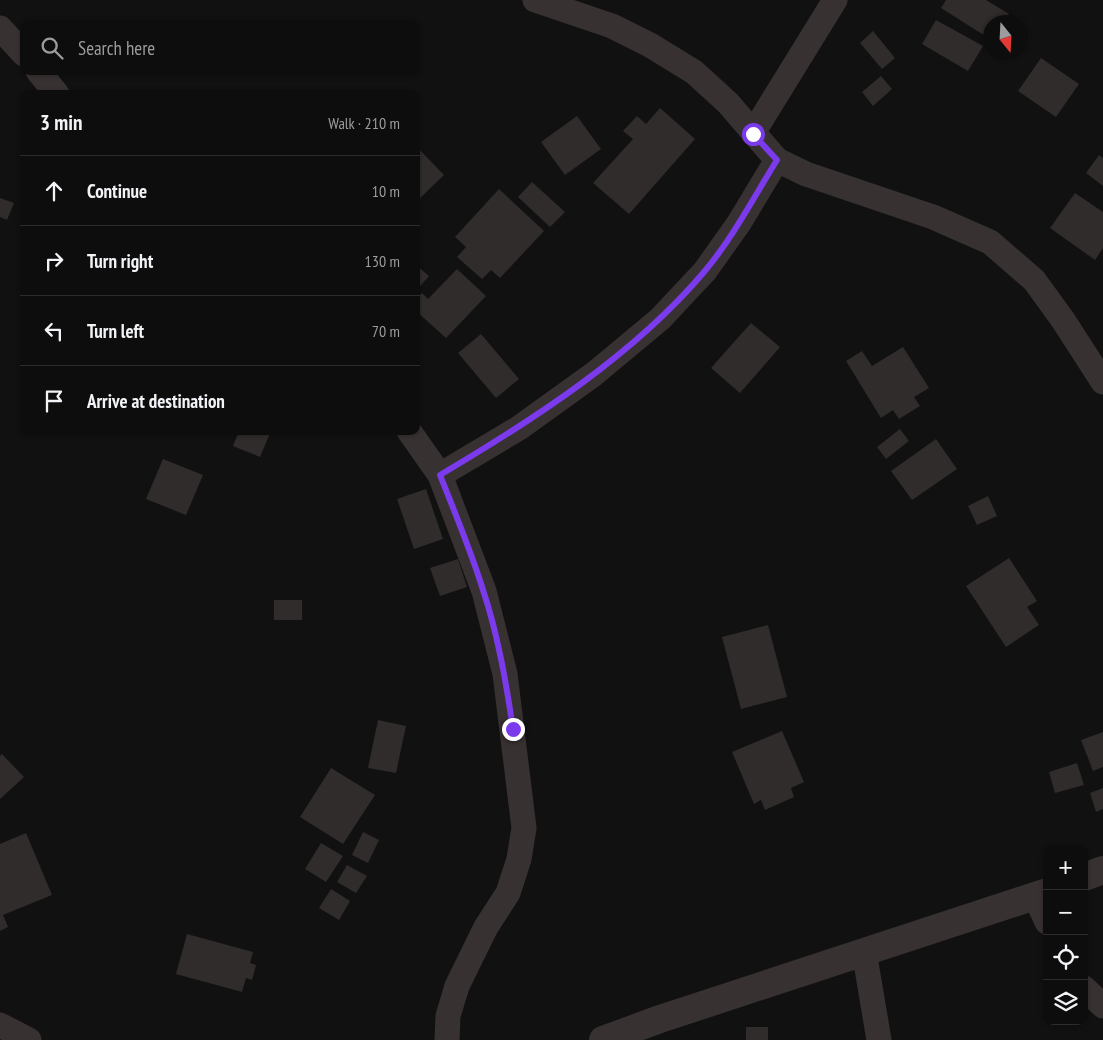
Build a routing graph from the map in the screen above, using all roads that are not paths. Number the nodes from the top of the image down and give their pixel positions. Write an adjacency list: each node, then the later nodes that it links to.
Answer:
1 (536, 0): 7 (street)
2 (835, 0): 7 (street)
3 (0, 28): 4 (street)
4 (20, 50)
5 (41, 75): 6 (street)
6 (54, 90)
7 (753, 134): 8 (street)
8 (777, 160): 9 (street); 11 (street)
9 (1103, 382)
10 (412, 435): 11 (street)
11 (440, 475): 20 (street)
12 (1103, 870): 13 (street)
13 (1088, 876)
14 (1041, 894): 15 (street)
15 (864, 951): 21 (street); 22 (street)
16 (1088, 992): 17 (street)
17 (1103, 1006)
18 (0, 1025): 19 (street)
19 (29, 1040)
20 (447, 1040)
21 (603, 1040)
22 (879, 1040)

